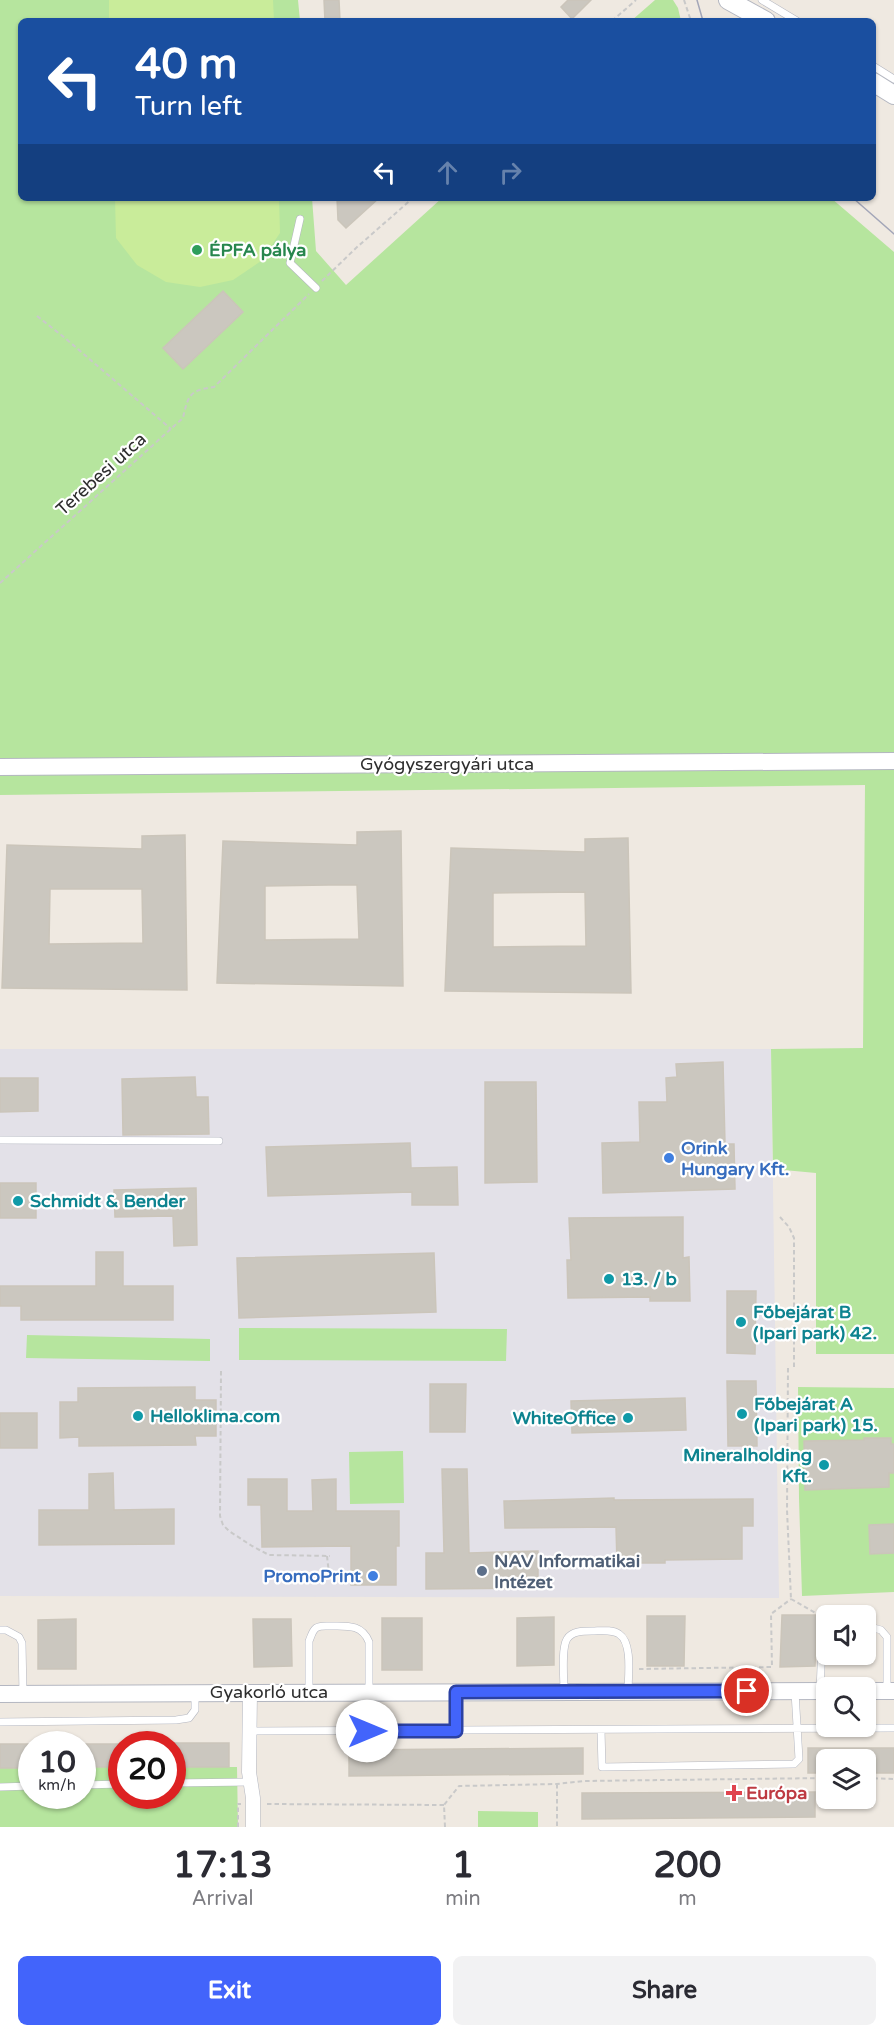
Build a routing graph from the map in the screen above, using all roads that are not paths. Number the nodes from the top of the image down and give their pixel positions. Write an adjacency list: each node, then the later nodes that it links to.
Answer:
1 (728, 0): 3 (main road)
2 (762, 0): 4 (lane)
3 (761, 18)
4 (792, 18)
5 (876, 70): 6 (lane)
6 (887, 86)
7 (300, 219): 8 (lane)
8 (316, 288)
9 (894, 761): 10 (street, Gyógyszergyári utca)
10 (0, 767)
11 (0, 1140): 12 (lane)
12 (219, 1141)
13 (876, 1629): 17 (lane)
14 (0, 1630): 26 (lane)
15 (795, 1690): 16 (street, Gyakorló utca); 23 (street, Gyakorló utca); 28 (lane)
16 (816, 1691)
17 (891, 1691)
18 (250, 1692): 19 (street, Gyakorló utca); 24 (street, Gyakorló utca); 31 (street)
19 (309, 1692): 20 (street, Gyakorló utca); 20 (lane)
20 (369, 1692): 21 (street, Gyakorló utca)
21 (456, 1692): 22 (street, Gyakorló utca); 32 (lane)
22 (564, 1692): 23 (street, Gyakorló utca); 23 (lane)
23 (628, 1692)
24 (195, 1693): 26 (street, Gyakorló utca); 27 (lane)
25 (0, 1694): 26 (street, Gyakorló utca)
26 (23, 1694)
27 (0, 1722)
28 (797, 1728): 29 (lane); 30 (lane); 30 (lane)
29 (894, 1728)
30 (601, 1730): 32 (lane)
31 (250, 1731): 32 (lane); 33 (street)
32 (456, 1731)
33 (250, 1782): 34 (lane); 37 (street)
34 (186, 1783)
35 (18, 1786): 36 (lane)
36 (0, 1787)
37 (253, 1827)

